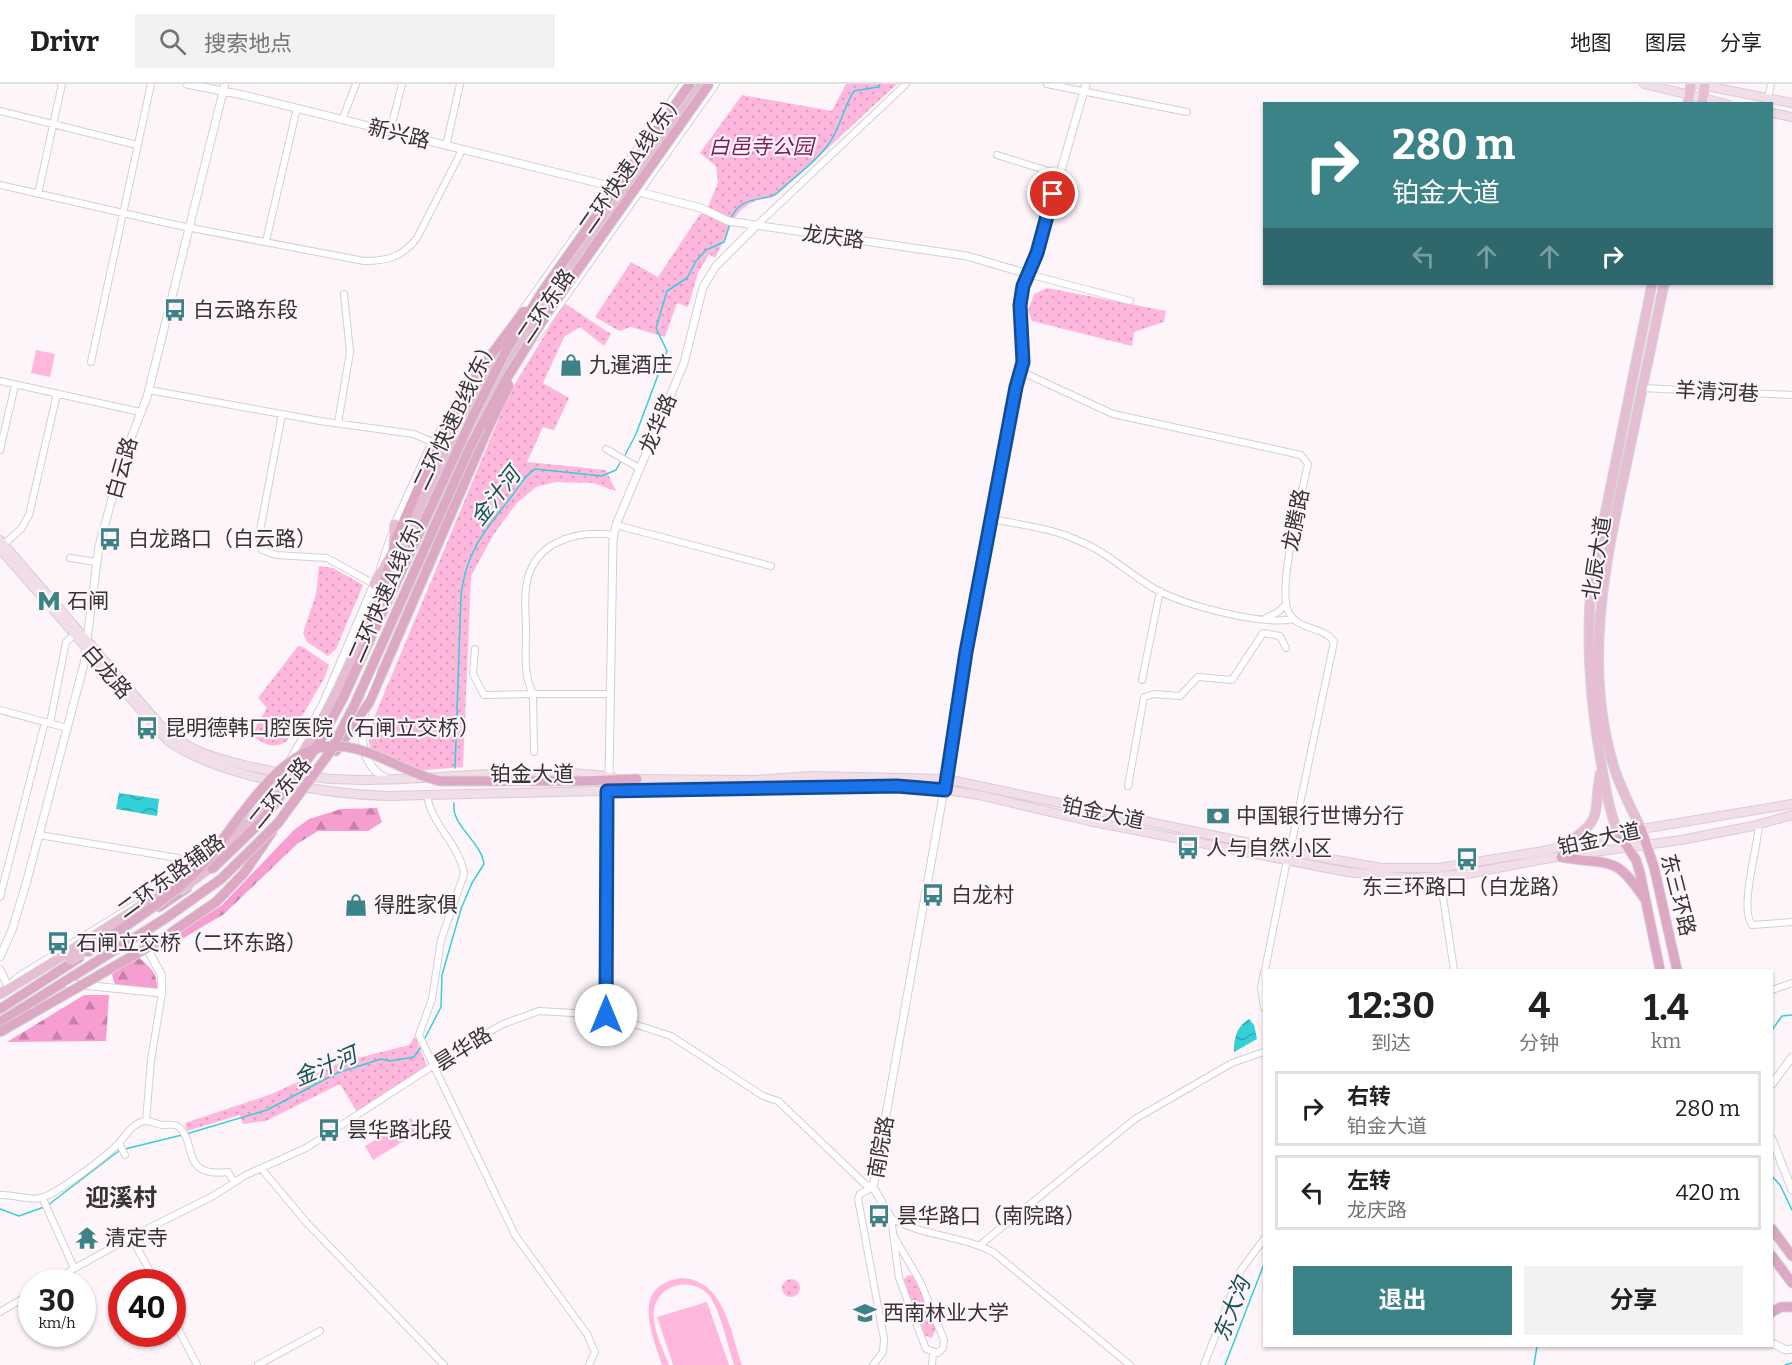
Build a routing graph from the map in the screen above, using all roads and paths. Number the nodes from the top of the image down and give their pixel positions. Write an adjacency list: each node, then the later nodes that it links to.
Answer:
1 (62, 84): 32 (street)
2 (152, 84): 34 (street)
3 (188, 84): 21 (street, 新兴路)
4 (225, 84): 21 (street, 白云路)
5 (356, 84): 31 (street)
6 (402, 84): 33 (street)
7 (460, 84): 35 (street)
8 (683, 84): 40 (street, 二环东路辅路)
9 (690, 84): 48 (highway, 二环快速B线(东), bridge)
10 (697, 84): 74 (main road, 二环东路)
11 (702, 84): 62 (main road, 二环东路)
12 (709, 84): 53 (highway, 二环快速A线(东), bridge)
13 (716, 84): 41 (street, 二环东路辅路)
14 (906, 84): 45 (street, 龙华路)
15 (1047, 84): 20 (street)
16 (1644, 84): 22 (main road)
17 (1691, 84): 22 (main road)
18 (1702, 84): 23 (main road); 24 (main road)
19 (1771, 84): 23 (street)
20 (1085, 88): 28 (street); 38 (street)
21 (224, 93): 26 (street, 新兴路); 44 (street, 白云路)
22 (1688, 99): 24 (main road)
23 (1768, 99): 25 (main road)
24 (1703, 101)
25 (1792, 104)
26 (297, 108): 31 (street, 新兴路); 46 (street)
27 (0, 111): 32 (street)
28 (1187, 112)
29 (1773, 113): 30 (main road)
30 (1792, 117)
31 (342, 120): 33 (street, 新兴路)
32 (53, 124): 34 (street); 42 (street)
33 (390, 132): 35 (street, 新兴路)
34 (137, 145): 43 (street)
35 (446, 146): 36 (street, 新兴路)
36 (462, 150): 40 (street, 新兴路); 46 (street)
37 (997, 155): 38 (street)
38 (1058, 174): 47 (street)
39 (0, 185): 42 (street)
40 (610, 186): 66 (street, 二环东路辅路)
41 (639, 192): 45 (street, 龙庆路); 69 (street, 二环东路辅路)
42 (38, 194): 43 (street)
43 (123, 212): 44 (street); 54 (street)
44 (191, 226): 46 (street); 59 (street, 白云路)
45 (756, 226): 47 (street, 龙庆路); 70 (street, 龙华路)
46 (266, 241)
47 (1028, 274): 52 (street, 龙庆路); 55 (street)
48 (549, 282): 77 (highway, bridge); 132 (highway, 二环快速B线(东), bridge)
49 (1652, 285): 99 (main road, 北辰大道)
50 (1664, 285): 58 (main road, 北辰大道)
51 (344, 294): 65 (street)
52 (1131, 301)
53 (548, 312): 95 (highway, bridge); 152 (highway, 二环快速A线(东), bridge)
54 (91, 362)
55 (1020, 371): 71 (street); 83 (street, 龙腾路)
56 (0, 381): 57 (street)
57 (15, 385): 60 (street); 68 (street)
58 (1642, 388): 61 (street, 羊清河巷); 118 (main road, 北辰大道)
59 (148, 390): 63 (street, 白云路); 64 (street)
60 (57, 394): 63 (street); 76 (street)
61 (1792, 395)
62 (482, 408): 69 (main road); 81 (main road, 二环东路)
63 (140, 412): 79 (street, 白云路)
64 (282, 414): 65 (street); 81 (street)
65 (338, 423): 66 (street)
66 (432, 442): 72 (street, 二环东路辅路)
67 (606, 449): 70 (street)
68 (0, 450)
69 (460, 459): 88 (street, 二环东路辅路)
70 (639, 468): 73 (street, 龙华路)
71 (993, 519): 82 (street); 106 (street)
72 (395, 524): 77 (main road); 81 (street, 二环东路辅路)
73 (616, 525): 75 (street, 龙华路); 80 (street)
74 (407, 531): 77 (main road); 81 (main road, 二环东路)
75 (614, 535): 92 (street); 93 (street, 龙华路)
76 (1, 544): 86 (main road, 白龙路); 87 (main road, 白龙路)
77 (393, 552): 81 (highway)
78 (70, 558): 79 (street)
79 (96, 562): 87 (street, 白云路)
80 (771, 566)
81 (382, 587): 100 (street, 二环东路辅路); 142 (main road, 二环东路, bridge)
82 (1160, 591): 84 (street); 91 (street)
83 (1285, 605): 84 (street); 85 (street)
84 (1263, 619): 85 (street)
85 (1293, 619): 124 (street)
86 (75, 634): 87 (main road, 白龙路); 96 (street)
87 (87, 645): 97 (street, 白云路); 100 (main road, 白龙路)
88 (379, 647): 95 (street); 101 (street, 二环东路辅路)
89 (1286, 648): 109 (street)
90 (475, 649): 92 (street)
91 (1142, 680)
92 (533, 694): 93 (street); 98 (street)
93 (609, 694): 102 (street, 龙华路)
94 (0, 710): 96 (street)
95 (366, 710): 101 (highway); 104 (street)
96 (47, 722): 97 (street); 128 (street)
97 (67, 728): 120 (street, 白云路)
98 (534, 752)
99 (1601, 765): 119 (main road, 北辰大道); 121 (main road)
100 (278, 776): 101 (main road, 白龙路); 108 (main road, 白龙路); 126 (street, 二环东路辅路)
101 (313, 777): 104 (main road, 白龙路); 108 (street, 二环东路辅路)
102 (609, 777): 103 (main road, 铂金大道); 105 (main road, 铂金大道)
103 (408, 778): 104 (main road, 白龙路); 113 (main road)
104 (391, 779)
105 (638, 779): 107 (main road, 铂金大道); 132 (highway, bridge)
106 (946, 779): 107 (main road, 铂金大道); 110 (street, 南院路); 124 (main road, 铂金大道)
107 (780, 784): 110 (main road, 铂金大道); 111 (main road, 铂金大道)
108 (307, 786): 113 (main road, 白龙路); 117 (street, 二环东路辅路)
109 (1128, 786)
110 (945, 790): 124 (main road, 铂金大道); 165 (street, 南院路)
111 (607, 791): 112 (main road, 铂金大道); 151 (street)
112 (428, 794): 113 (main road, 铂金大道); 157 (street)
113 (410, 795)
114 (1792, 804): 118 (main road, 铂金大道)
115 (1792, 815): 116 (main road, 铂金大道)
116 (1759, 824): 122 (main road, 铂金大道); 130 (street)
117 (276, 826): 131 (street, 二环东路辅路); 153 (highway, bridge)
118 (1641, 829): 119 (main road, 铂金大道); 122 (highway, 东三环路)
119 (1618, 833): 121 (main road, 铂金大道); 123 (highway, 东三环路)
120 (39, 835): 126 (street); 133 (street, 白云路)
121 (1565, 844): 124 (main road, 铂金大道)
122 (1647, 844): 123 (main road, 铂金大道); 137 (highway, 东三环路)
123 (1625, 847): 125 (main road, 铂金大道); 129 (highway, 东三环路)
124 (1288, 856): 127 (main road, 铂金大道); 134 (street)
125 (1561, 857): 127 (main road, 铂金大道); 129 (highway)
126 (190, 868): 143 (street, 二环东路辅路)
127 (1440, 877): 135 (street)
128 (0, 897)
129 (1648, 903): 136 (highway, 东三环路)
130 (1792, 922)
131 (140, 936): 140 (street, 二环东路辅路); 145 (street)
132 (88, 952): 150 (highway, 二环快速B线(东), bridge)
133 (0, 957)
134 (1265, 969)
135 (1454, 969)
136 (1660, 969)
137 (1677, 969)
138 (0, 970): 143 (street)
139 (1263, 980): 147 (street)
140 (63, 983): 145 (street); 148 (street, 二环东路辅路)
141 (1792, 983): 144 (street)
142 (22, 985): 143 (main road); 149 (main road)
143 (9, 988): 146 (main road)
144 (1773, 990)
145 (162, 993): 159 (street)
146 (0, 994)
147 (1263, 1001)
148 (32, 1002): 152 (main road); 154 (street, 二环东路辅路)
149 (0, 1004)
150 (0, 1009)
151 (606, 1015): 157 (street, 昙华路); 165 (street, 昙华路)
152 (0, 1023)
153 (0, 1032)
154 (0, 1038)
155 (1263, 1052): 175 (street)
156 (1792, 1057): 158 (street)
157 (434, 1067): 163 (street, 昙华路); 194 (street)
158 (1773, 1083)
159 (146, 1121): 161 (street); 164 (street)
160 (1773, 1142): 166 (street)
161 (119, 1143): 162 (street); 168 (street)
162 (125, 1155)
163 (261, 1168): 164 (street, 昙华路); 193 (street)
164 (234, 1182): 173 (street, 昙华路)
165 (873, 1187): 169 (street, 南院路); 195 (street)
166 (1792, 1190)
167 (0, 1195): 168 (street)
168 (43, 1199): 179 (street)
169 (891, 1218): 172 (street); 175 (street)
170 (1773, 1229): 176 (highway)
171 (1773, 1229): 177 (highway)
172 (893, 1235): 190 (street); 190 (street)
173 (130, 1237): 179 (street, 昙华路); 180 (street)
174 (1263, 1240): 198 (street)
175 (980, 1245): 197 (street)
176 (1792, 1251)
177 (1792, 1256)
178 (1773, 1257): 181 (highway)
179 (75, 1268)
180 (148, 1269)
181 (1792, 1283)
182 (18, 1301): 185 (street)
183 (1792, 1307): 184 (highway)
184 (1773, 1311)
185 (0, 1312)
186 (320, 1331): 192 (street)
187 (186, 1344): 191 (street)
188 (1773, 1344): 189 (street)
189 (1792, 1348)
190 (933, 1353): 196 (street)
191 (197, 1365)
192 (258, 1365)
193 (444, 1365)
194 (589, 1365)
195 (873, 1365)
196 (933, 1365)
197 (1130, 1365)
198 (1204, 1365)

